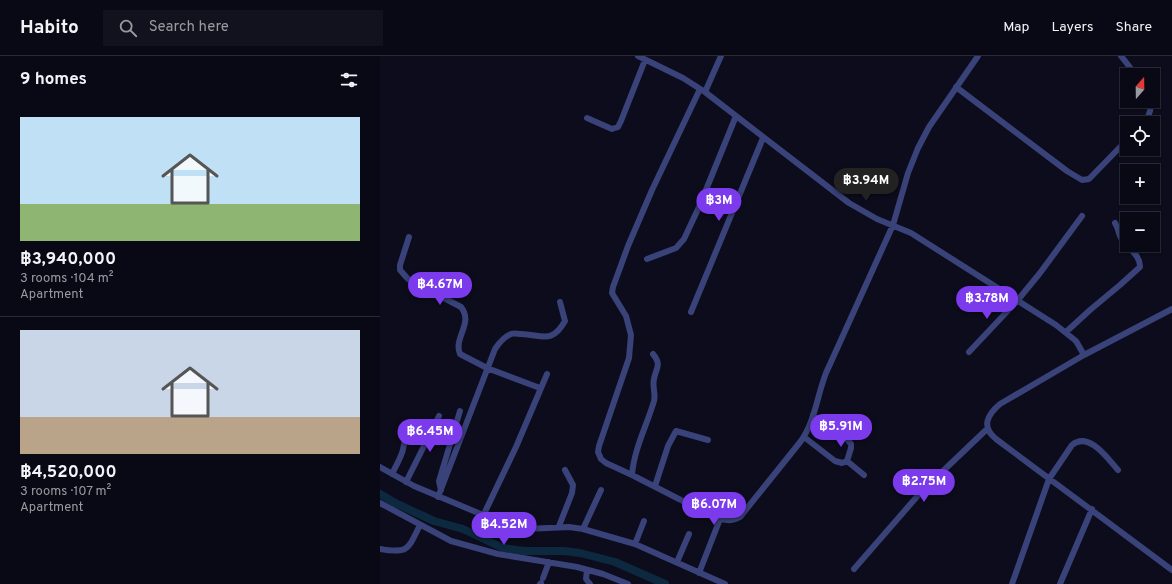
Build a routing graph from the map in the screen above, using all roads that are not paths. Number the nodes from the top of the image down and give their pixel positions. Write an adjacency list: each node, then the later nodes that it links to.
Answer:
1 (638, 56): 5 (street)
2 (721, 56): 8 (street)
3 (978, 56): 7 (street)
4 (1121, 56): 6 (street)
5 (645, 60): 8 (street); 10 (street)
6 (1130, 68)
7 (956, 87): 12 (street); 15 (street)
8 (703, 91): 9 (street); 41 (street)
9 (736, 116): 11 (street); 17 (street)
10 (587, 118)
11 (764, 138): 15 (street); 21 (street)
12 (1120, 147)
13 (1082, 216): 18 (street)
14 (1115, 223): 22 (street)
15 (893, 225): 18 (street); 30 (street)
16 (409, 237): 26 (street)
17 (647, 259)
18 (1018, 300): 22 (street); 23 (street)
19 (560, 302): 26 (street)
20 (1172, 309): 25 (street)
21 (691, 312)
22 (1066, 332): 25 (street)
23 (969, 352)
24 (653, 354): 41 (street)
25 (1084, 355): 33 (street)
26 (487, 368): 28 (street); 46 (street)
27 (547, 374): 28 (street)
28 (540, 388): 51 (street)
29 (460, 411): 46 (street)
30 (813, 415): 34 (street); 36 (street)
31 (439, 416): 44 (street)
32 (405, 430): 40 (street)
33 (988, 430): 43 (street); 62 (street)
34 (804, 437): 36 (street); 52 (street)
35 (708, 440): 45 (street)
36 (846, 461): 42 (street)
37 (380, 467): 40 (street)
38 (565, 470): 55 (street)
39 (1118, 470): 43 (street)
40 (392, 474): 44 (street)
41 (632, 474): 45 (street)
42 (864, 475)
43 (1049, 479): 50 (street); 70 (street)
44 (406, 482): 48 (street)
45 (655, 486): 52 (street)
46 (441, 490): 48 (street)
47 (601, 490): 56 (street)
48 (438, 497): 51 (street)
49 (380, 504): 54 (street)
50 (1092, 509): 64 (street); 71 (street)
51 (483, 516): 55 (street)
52 (720, 519): 65 (street)
53 (644, 521): 58 (street)
54 (420, 525): 59 (street); 60 (street)
55 (559, 526): 56 (street)
56 (582, 529): 58 (street)
57 (689, 534): 61 (street)
58 (635, 544): 61 (street)
59 (380, 549)
60 (549, 562): 63 (street); 66 (street)
61 (677, 562): 65 (street)
62 (854, 569)
63 (587, 570): 67 (street); 68 (street)
64 (1172, 570)
65 (699, 573): 69 (street)
66 (541, 582)
67 (590, 584)
68 (628, 584)
69 (724, 584)
70 (1012, 584)
71 (1060, 584)

